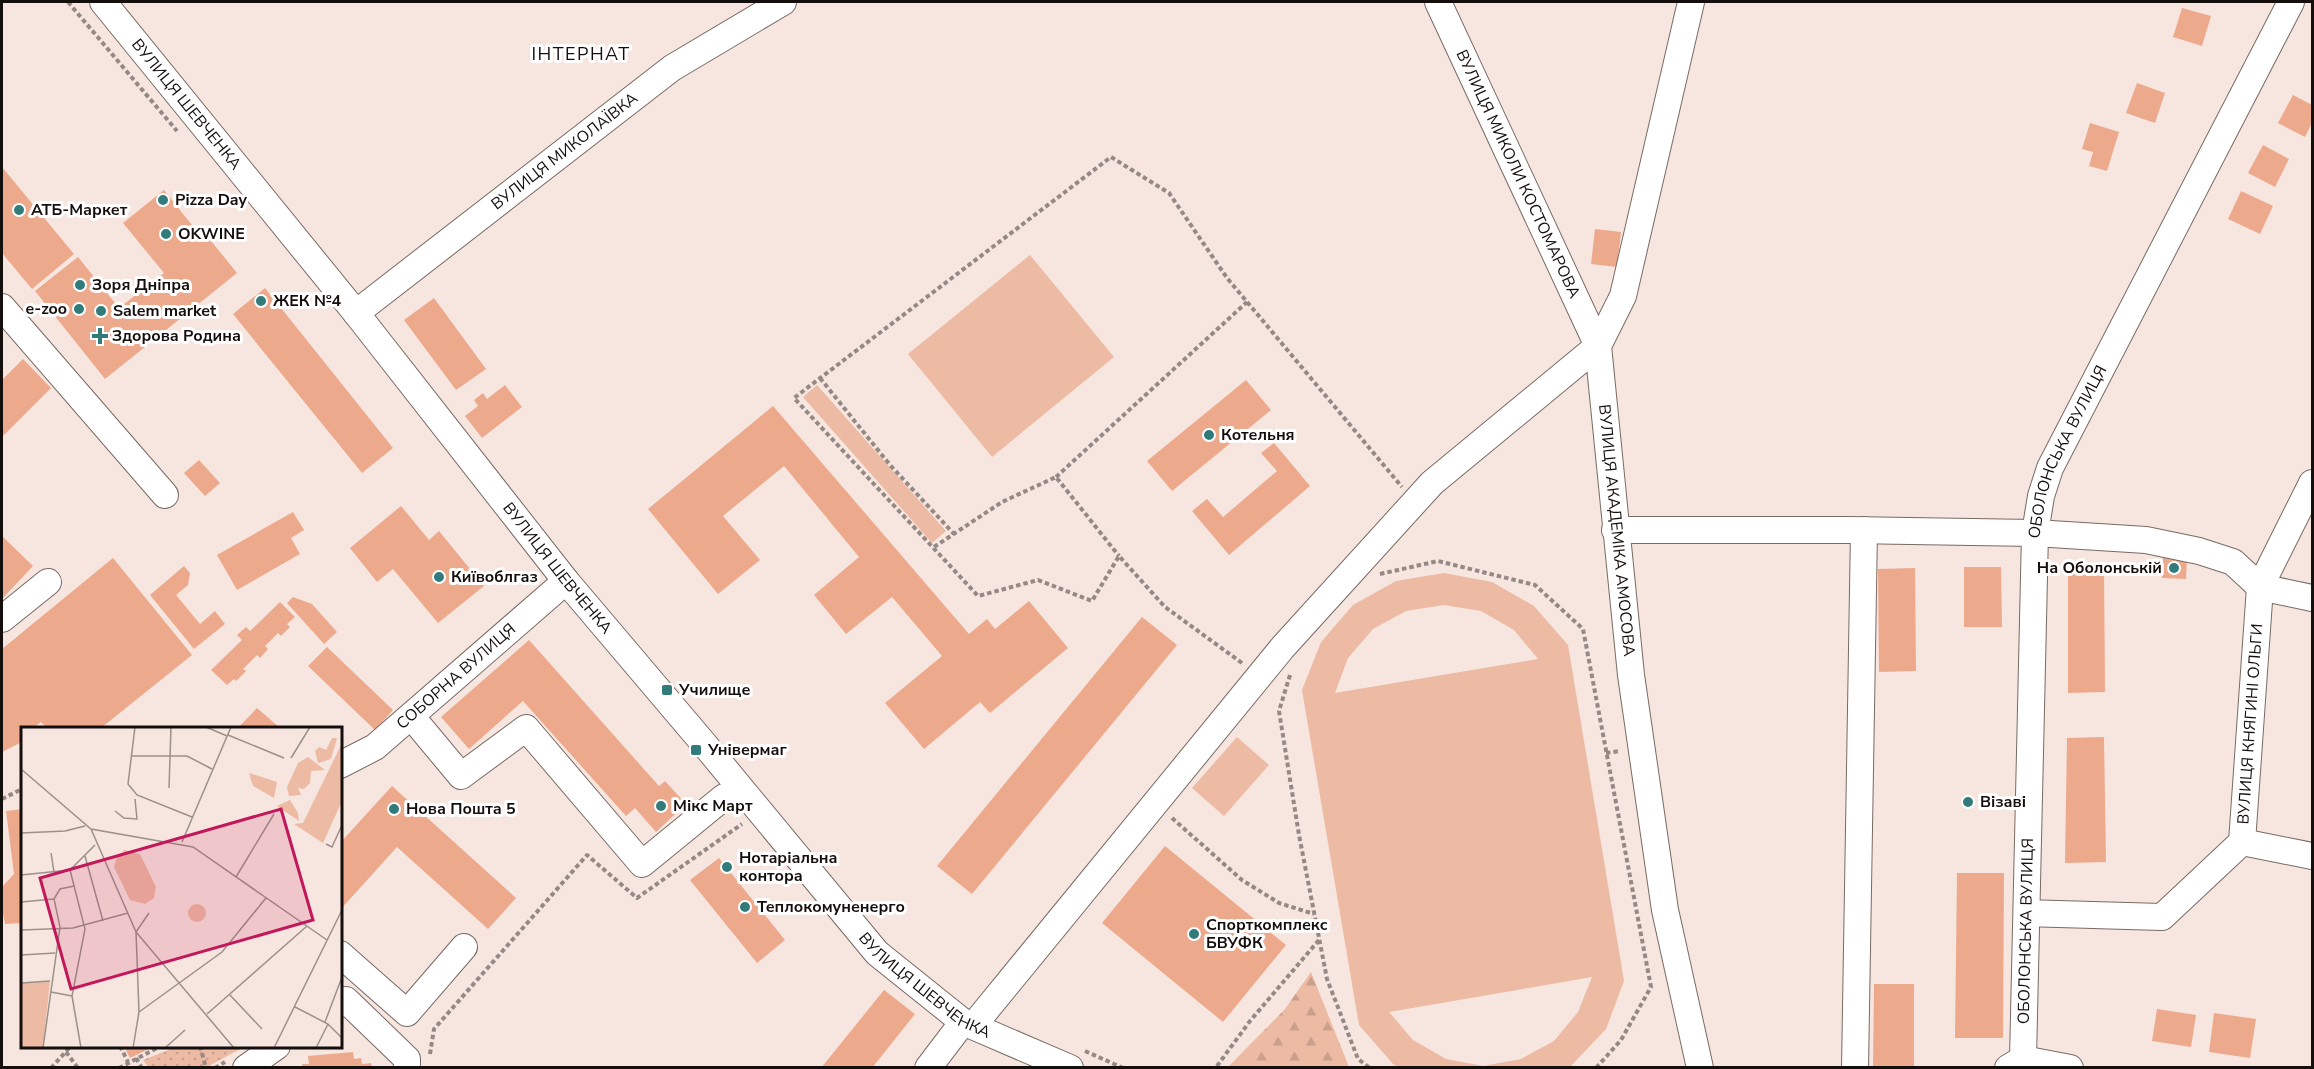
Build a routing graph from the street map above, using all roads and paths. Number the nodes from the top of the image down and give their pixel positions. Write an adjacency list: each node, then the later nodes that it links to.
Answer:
1 (103, 2): 8 (street, ВУЛИЦЯ ШЕВЧЕНКА)
2 (783, 2): 8 (street, ВУЛИЦЯ МИКОЛАЇВКА)
3 (1438, 2): 9 (street, ВУЛИЦЯ МИКОЛИ КОСТОМАРОВА)
4 (1691, 2): 9 (street)
5 (2291, 2): 17 (street, ОБОЛОНСЬКА ВУЛИЦЯ)
6 (1247, 302): 10 (path); 11 (path); 14 (path)
7 (2, 307): 13 (street)
8 (356, 314): 22 (street, ВУЛИЦЯ ШЕВЧЕНКА)
9 (1598, 346): 14 (street); 15 (street, ВУЛИЦЯ АКАДЕМІКА АМОСОВА)
10 (820, 378): 18 (path); 19 (path)
11 (1056, 477): 18 (path); 20 (path)
12 (2313, 483): 24 (street, ВУЛИЦЯ КНЯГИНІ ОЛЬГИ)
13 (165, 495)
14 (1415, 502): 28 (street)
15 (1615, 530): 16 (street); 65 (street, ВУЛИЦЯ АКАДЕМІКА АМОСОВА)
16 (1864, 530): 17 (street); 66 (street)
17 (2034, 533): 24 (street); 37 (street, ОБОЛОНСЬКА ВУЛИЦЯ)
18 (954, 534): 19 (path)
19 (934, 547): 20 (path)
20 (1119, 556): 28 (path)
21 (1370, 577): 64 (path)
22 (566, 581): 29 (street, СОБОРНА ВУЛИЦЯ); 43 (street, ВУЛИЦЯ ШЕВЧЕНКА)
23 (48, 582): 26 (street)
24 (2259, 587): 25 (street); 35 (street, ВУЛИЦЯ КНЯГИНІ ОЛЬГИ)
25 (2313, 598)
26 (2, 619)
27 (1290, 672): 38 (path)
28 (1260, 676): 34 (street)
29 (411, 716): 30 (street, СОБОРНА ВУЛИЦЯ); 32 (street)
30 (342, 764)
31 (21, 790): 33 (path)
32 (724, 797)
33 (2, 799)
34 (1156, 803): 38 (path); 43 (street)
35 (2242, 842): 36 (street); 37 (street, ВУЛИЦЯ КНЯГИНІ ОЛЬГИ)
36 (2313, 856)
37 (2027, 913): 52 (street, ОБОЛОНСЬКА ВУЛИЦЯ)
38 (1314, 914): 39 (path)
39 (1319, 940): 53 (path); 63 (path)
40 (464, 947): 41 (street)
41 (342, 956)
42 (342, 1003): 60 (street)
43 (968, 1024): 61 (street); 62 (street, ВУЛИЦЯ ШЕВЧЕНКА)
44 (70, 1048): 49 (path)
45 (121, 1048): 51 (path)
46 (158, 1048): 50 (path)
47 (200, 1048): 58 (path)
48 (276, 1048): 59 (street)
49 (66, 1052): 54 (path); 55 (path)
50 (136, 1058): 51 (path); 57 (path)
51 (128, 1062): 56 (path)
52 (2015, 1063): 67 (street)
53 (1216, 1066)
54 (51, 1068)
55 (78, 1068)
56 (119, 1068)
57 (142, 1068)
58 (206, 1068)
59 (246, 1068)
60 (407, 1068)
61 (928, 1068)
62 (1070, 1068)
63 (1370, 1068)
64 (1596, 1068)
65 (1700, 1068)
66 (1855, 1068)
67 (2070, 1068)

